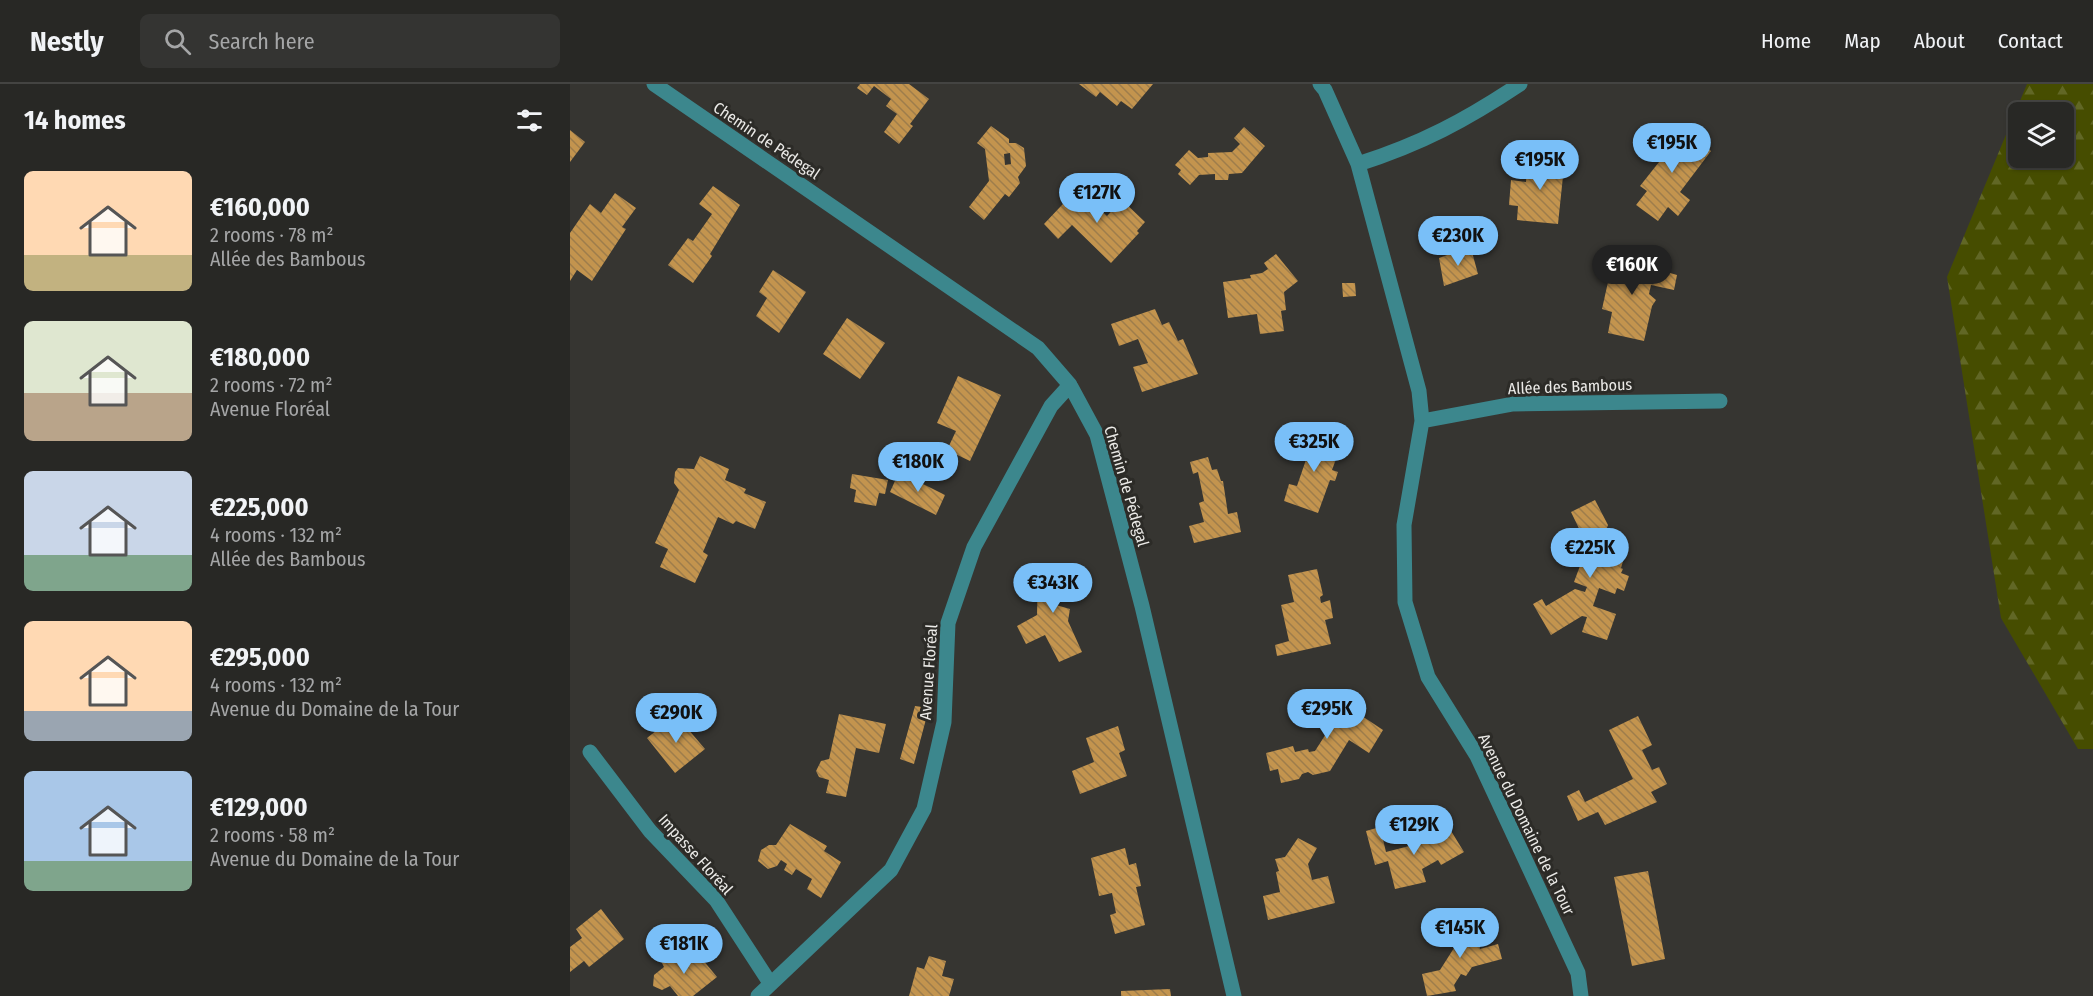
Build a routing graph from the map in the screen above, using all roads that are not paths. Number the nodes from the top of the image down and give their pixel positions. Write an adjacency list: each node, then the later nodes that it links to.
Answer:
1 (654, 84): 5 (street, Chemin de Pédegal)
2 (1320, 84): 4 (street, Avenue du Domaine de la Tour)
3 (1520, 84): 4 (street)
4 (1358, 164): 7 (street, Avenue du Domaine de la Tour)
5 (1070, 385): 9 (street, Avenue Floréal); 11 (street, Chemin de Pédegal)
6 (1720, 401): 7 (street, Allée des Bambous)
7 (1422, 422): 12 (street, Avenue du Domaine de la Tour)
8 (590, 752): 9 (street, Impasse Floréal)
9 (770, 983): 10 (street, Avenue Floréal)
10 (758, 996)
11 (1234, 996)
12 (1581, 996)

